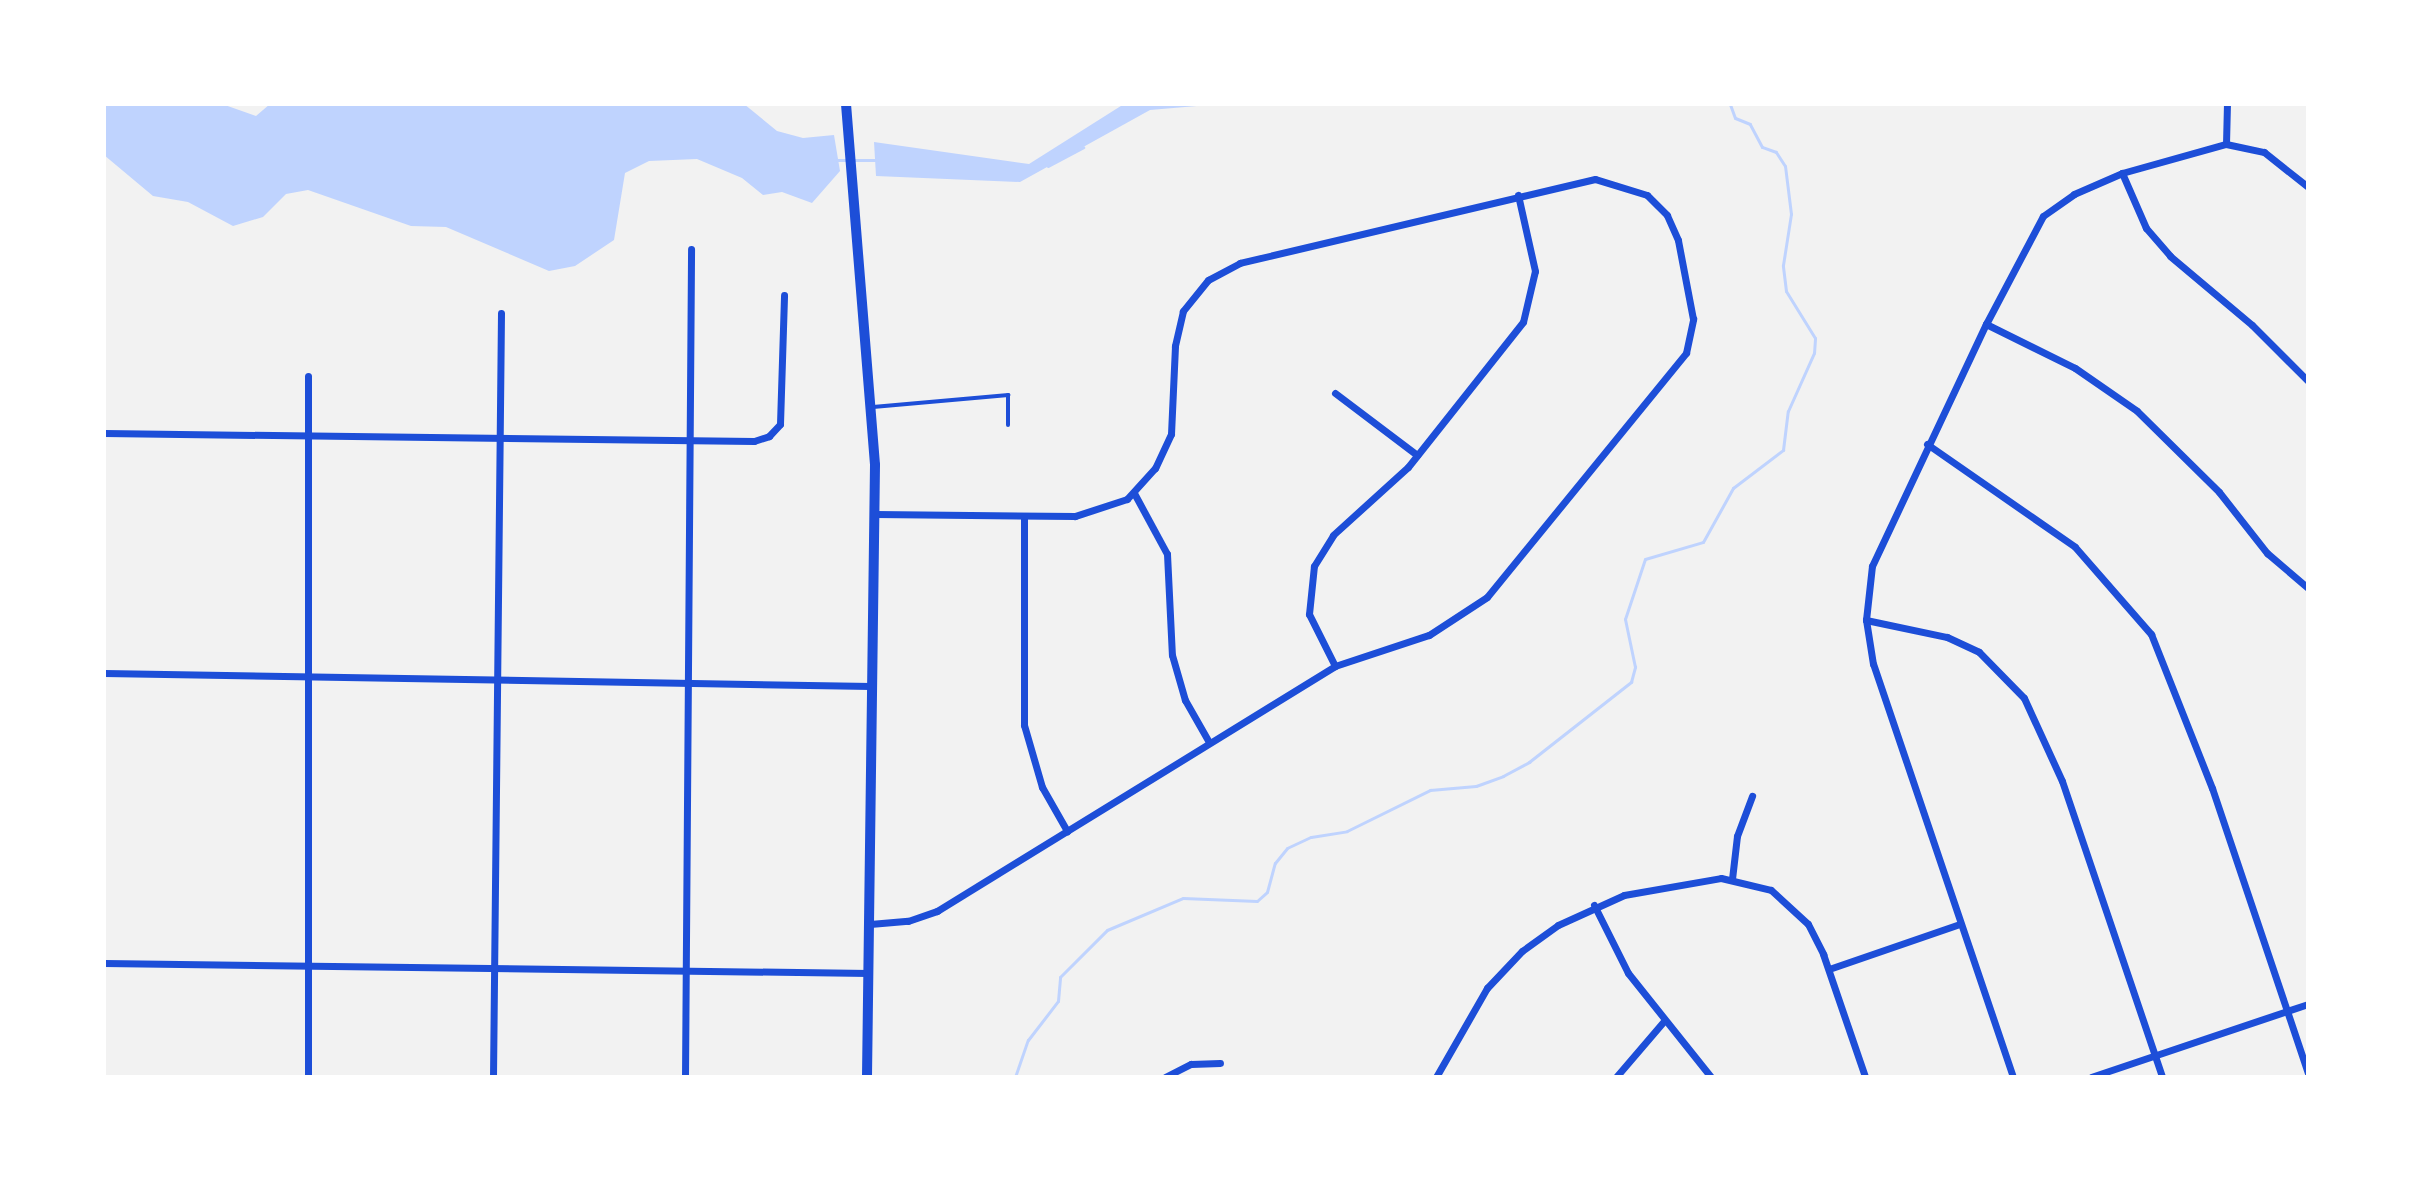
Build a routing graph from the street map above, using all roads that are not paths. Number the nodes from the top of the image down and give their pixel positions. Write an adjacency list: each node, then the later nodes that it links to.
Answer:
1 (846, 104): 14 (main road)
2 (2227, 104): 3 (street)
3 (2226, 144): 4 (street); 5 (street)
4 (2122, 173): 10 (street); 12 (street)
5 (2308, 187)
6 (1518, 195): 21 (street); 22 (street); 27 (street)
7 (691, 249): 19 (street)
8 (784, 295): 19 (street)
9 (501, 313): 18 (street)
10 (1986, 324): 20 (street); 25 (street)
11 (308, 376): 17 (street)
12 (2308, 381)
13 (1335, 393): 21 (street)
14 (871, 407): 15 (lane); 23 (main road)
15 (1008, 425)
16 (104, 433): 17 (street)
17 (310, 437): 18 (street); 29 (street)
18 (499, 439): 19 (street); 30 (street)
19 (688, 441): 31 (street)
20 (1927, 444): 26 (street); 47 (street)
21 (1417, 455): 27 (street)
22 (1134, 493): 24 (street); 33 (street)
23 (875, 514): 24 (street); 32 (main road)
24 (1024, 516): 35 (street)
25 (2308, 588)
26 (1866, 620): 39 (street); 49 (street)
27 (1335, 666): 33 (street)
28 (104, 673): 29 (street)
29 (308, 677): 30 (street); 41 (street)
30 (496, 677): 31 (street); 42 (street)
31 (685, 680): 32 (street); 44 (street)
32 (871, 686): 38 (main road)
33 (1209, 742): 35 (street)
34 (1752, 796): 36 (street)
35 (1067, 831): 38 (street)
36 (1732, 879): 37 (street); 43 (street)
37 (1594, 905): 48 (street); 57 (street)
38 (870, 924): 45 (main road)
39 (1960, 924): 43 (street); 61 (street)
40 (104, 963): 41 (street)
41 (309, 964): 42 (street); 52 (street)
42 (496, 966): 44 (street); 53 (street)
43 (1829, 969): 60 (street)
44 (689, 972): 45 (street); 54 (street)
45 (869, 973): 55 (main road)
46 (2308, 1004): 47 (street)
47 (2288, 1011): 49 (street); 51 (street)
48 (1664, 1021): 58 (street); 59 (street)
49 (2154, 1056): 62 (street); 63 (street)
50 (1220, 1063): 56 (street)
51 (2308, 1073)
52 (308, 1077)
53 (493, 1077)
54 (685, 1077)
55 (867, 1077)
56 (1165, 1077)
57 (1436, 1077)
58 (1616, 1077)
59 (1711, 1077)
60 (1865, 1077)
61 (2013, 1077)
62 (2091, 1077)
63 (2162, 1077)

